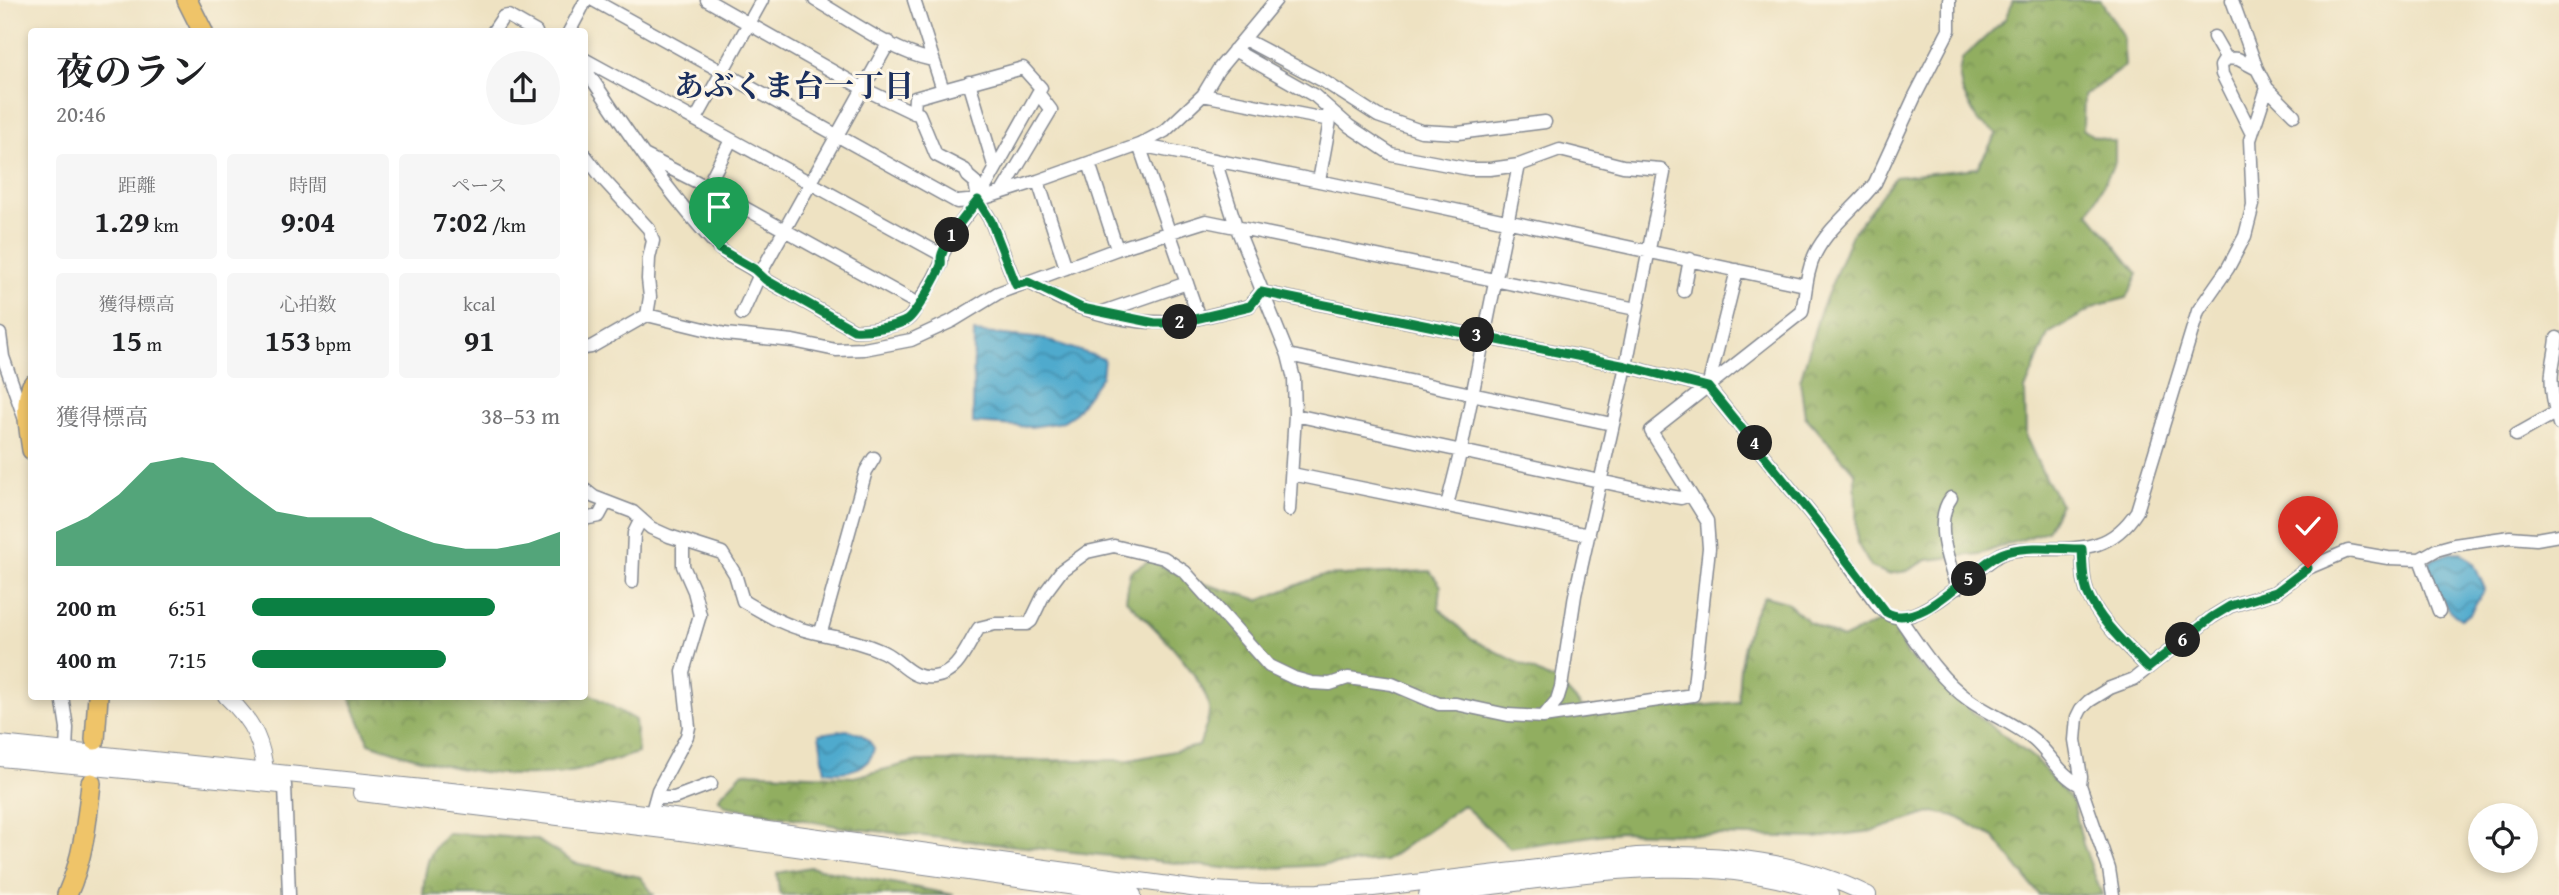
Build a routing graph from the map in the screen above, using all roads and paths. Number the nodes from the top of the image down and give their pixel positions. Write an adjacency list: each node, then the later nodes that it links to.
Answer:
1 (187, 0): 12 (main road)
2 (586, 0): 15 (street)
3 (593, 0): 24 (street)
4 (707, 0): 11 (street)
5 (762, 0): 11 (street)
6 (815, 0): 18 (street)
7 (914, 0): 22 (street)
8 (1276, 0): 17 (street)
9 (1949, 0): 67 (street)
10 (2232, 0): 23 (street)
11 (749, 23): 24 (street); 28 (street)
12 (201, 28)
13 (496, 28): 14 (street)
14 (529, 28)
15 (571, 28)
16 (2214, 37): 20 (street)
17 (1244, 39): 19 (street); 36 (street)
18 (889, 42): 22 (street); 28 (street)
19 (1234, 50): 31 (street); 33 (street)
20 (2226, 58): 23 (street); 37 (street)
21 (588, 60): 35 (street)
22 (932, 60): 29 (street)
23 (2257, 69): 27 (street)
24 (722, 71): 35 (street); 38 (street)
25 (588, 73): 41 (street)
26 (969, 82): 29 (street); 30 (street); 46 (street)
27 (2267, 88): 34 (street); 37 (street)
28 (864, 89): 32 (street); 38 (street)
29 (943, 90): 32 (street)
30 (1038, 93): 46 (street); 51 (street)
31 (1203, 95): 33 (street); 40 (street)
32 (914, 113): 52 (street)
33 (1328, 114): 45 (street); 48 (street)
34 (2294, 115)
35 (696, 119): 39 (street)
36 (1545, 122)
37 (2252, 134): 105 (street)
38 (837, 136): 49 (street); 52 (street)
39 (731, 140): 49 (street); 50 (street)
40 (1139, 145): 43 (street); 44 (street); 56 (street)
41 (643, 155): 50 (street); 63 (street)
42 (588, 159): 74 (street)
43 (1215, 160): 48 (street); 54 (street)
44 (1089, 163): 47 (street); 57 (street)
45 (1519, 165): 53 (street); 58 (street)
46 (995, 169): 52 (street)
47 (1038, 181): 51 (street); 61 (street)
48 (1319, 181): 53 (street)
49 (811, 184): 55 (street); 59 (street)
50 (706, 187): 55 (street)
51 (1002, 192): 52 (street)
52 (978, 200): 59 (street); 66 (street)
53 (1507, 220): 58 (street); 64 (street)
54 (1236, 226): 56 (street); 64 (street); 69 (street)
55 (786, 232): 63 (street); 70 (street)
56 (1169, 232): 57 (street); 65 (street)
57 (1117, 249): 61 (street)
58 (1649, 250): 60 (street); 71 (street)
59 (942, 256): 70 (street)
60 (1690, 259): 62 (street); 68 (street)
61 (1066, 268): 66 (street)
62 (1737, 270): 67 (street); 82 (street)
63 (760, 274): 70 (street); 73 (street)
64 (1494, 281): 71 (street); 77 (street)
65 (1187, 283): 72 (street); 75 (street)
66 (1022, 284): 72 (street); 74 (street)
67 (1805, 285): 82 (street)
68 (1684, 290)
69 (1261, 292): 75 (street); 77 (street); 80 (street)
70 (918, 304)
71 (1636, 309): 81 (street)
72 (1100, 313): 75 (street)
73 (742, 314)
74 (647, 315): 79 (street)
75 (1199, 318)
76 (0, 334): 87 (street)
77 (1483, 337): 81 (street); 84 (street)
78 (2557, 338): 86 (street)
79 (588, 347)
80 (1288, 355): 84 (street); 85 (street)
81 (1626, 366): 82 (street); 88 (street)
82 (1708, 387): 95 (street); 110 (street)
83 (28, 393): 87 (main road)
84 (1473, 394): 88 (street); 90 (street)
85 (1296, 415): 90 (street); 92 (street)
86 (2557, 418): 89 (street)
87 (28, 423)
88 (1612, 424): 93 (street)
89 (2516, 435)
90 (1461, 450): 93 (street); 98 (street)
91 (874, 458): 111 (street)
92 (1292, 474): 98 (street); 99 (street)
93 (1601, 481): 95 (street); 102 (street)
94 (588, 492): 97 (street)
95 (1690, 495): 116 (street)
96 (1951, 498): 108 (street)
97 (606, 503): 100 (street); 101 (street)
98 (1447, 505): 102 (street)
99 (1289, 510)
100 (588, 518)
101 (641, 519): 104 (street); 107 (street)
102 (1589, 534): 116 (street)
103 (2559, 535): 106 (street)
104 (683, 541): 111 (street); 126 (street)
105 (2082, 549): 108 (street); 112 (street)
106 (2420, 559): 109 (street); 112 (street)
107 (632, 582)
108 (1957, 588): 110 (street)
109 (2439, 611)
110 (1899, 617): 125 (street)
111 (821, 632): 116 (street)
112 (2148, 668): 125 (street)
113 (62, 700): 119 (street)
114 (98, 700): 117 (main road)
115 (230, 700): 121 (street)
116 (1543, 717)
117 (95, 740)
118 (0, 744): 119 (street)
119 (55, 754): 120 (street); 121 (street)
120 (0, 758)
121 (266, 778): 123 (street); 127 (street)
122 (91, 783): 129 (main road)
123 (285, 785): 127 (street); 130 (street)
124 (710, 785): 126 (street)
125 (2080, 785): 135 (street)
126 (656, 797): 127 (street)
127 (650, 821): 128 (street)
128 (1104, 888): 131 (street); 134 (street)
129 (67, 895)
130 (289, 895)
131 (1133, 895)
132 (1427, 895): 133 (street)
133 (1830, 895)
134 (1868, 895)
135 (2113, 895)

